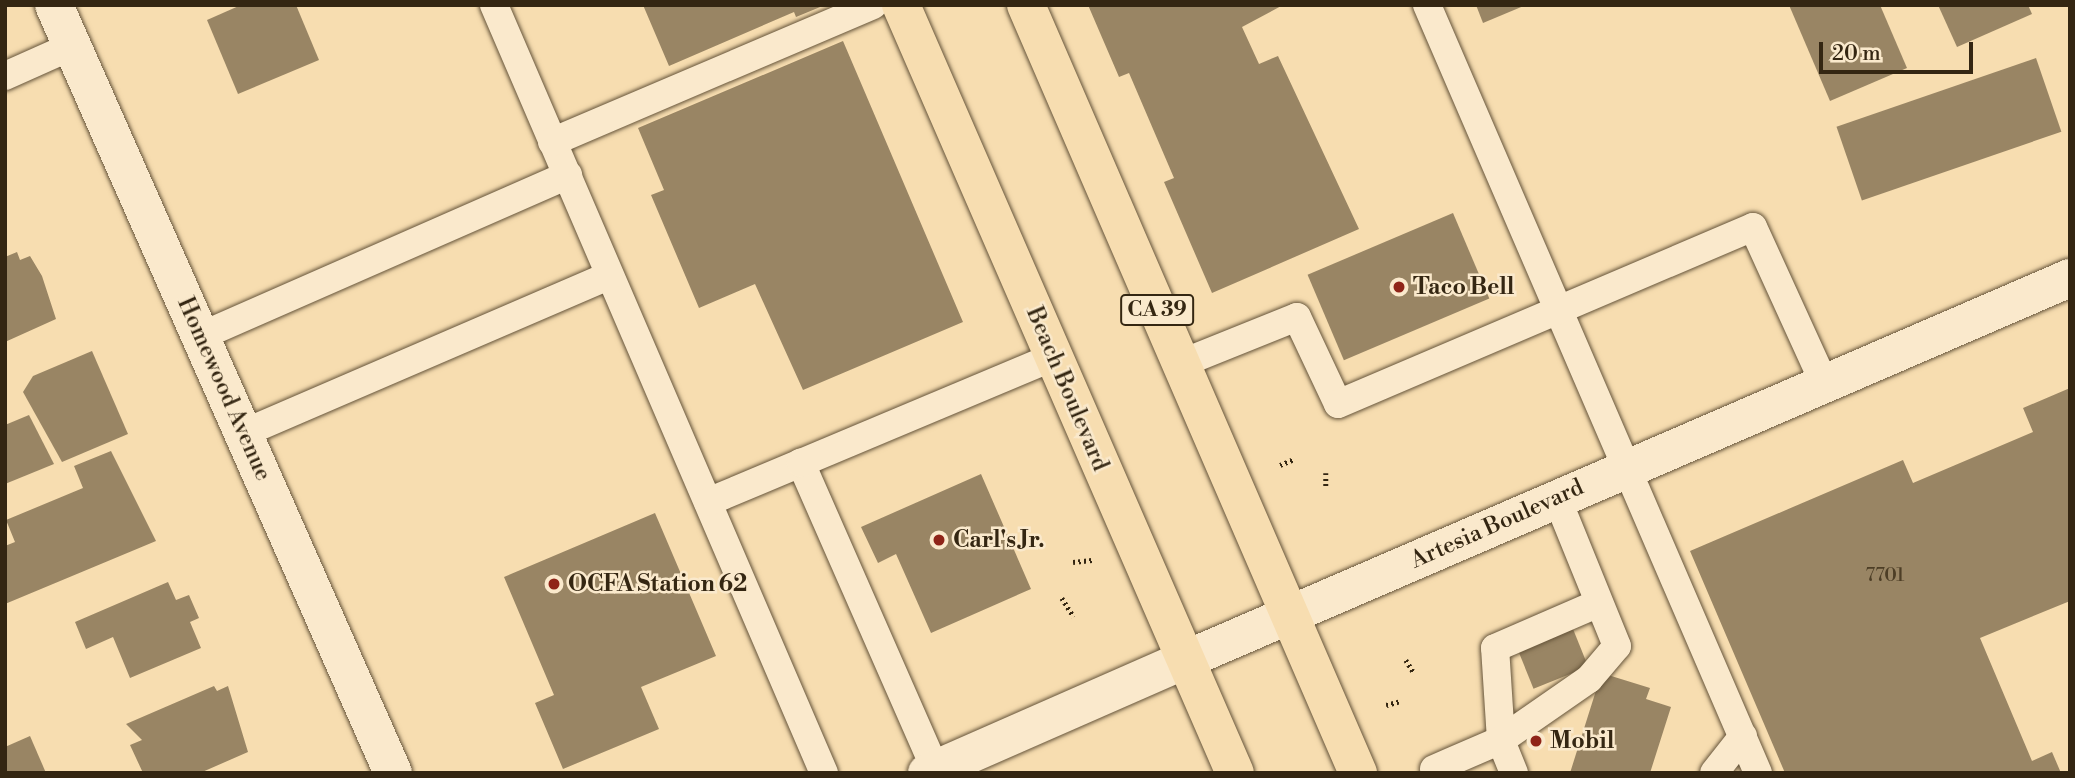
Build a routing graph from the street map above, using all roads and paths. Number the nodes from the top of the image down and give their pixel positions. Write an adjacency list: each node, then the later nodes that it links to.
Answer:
1 (54, 5): 7 (street, Homewood Avenue)
2 (494, 5): 9 (lane)
3 (873, 5): 9 (lane)
4 (901, 5): 15 (main road, Beach Boulevard)
5 (1026, 5): 16 (main road, CA 39)
6 (1427, 5): 13 (lane)
7 (72, 46): 8 (lane); 14 (street, Homewood Avenue)
8 (5, 76)
9 (552, 142): 10 (lane)
10 (568, 175): 11 (lane); 14 (lane)
11 (609, 276): 18 (lane); 26 (lane)
12 (2070, 278): 17 (street, Artesia Boulevard)
13 (1560, 310): 16 (lane); 17 (lane); 22 (lane)
14 (201, 337): 18 (street, Homewood Avenue)
15 (1053, 357): 20 (lane); 33 (main road, Beach Boulevard)
16 (1180, 364): 31 (main road, CA 39)
17 (1824, 383): 22 (street, Artesia Boulevard)
18 (244, 433): 42 (street, Homewood Avenue)
19 (1294, 459): 21 (path)
20 (801, 463): 26 (lane); 41 (lane)
21 (1280, 465)
22 (1628, 466): 25 (street, Artesia Boulevard); 38 (lane)
23 (1326, 473): 24 (path)
24 (1326, 488)
25 (1557, 498): 30 (lane); 31 (street, Artesia Boulevard)
26 (708, 502): 43 (lane)
27 (1091, 560): 28 (path)
28 (1073, 562)
29 (1062, 598): 32 (path)
30 (1599, 603): 39 (lane); 39 (lane)
31 (1290, 614): 33 (street, Artesia Boulevard); 45 (main road, CA 39)
32 (1074, 617)
33 (1185, 660): 41 (street, Artesia Boulevard); 44 (main road, Beach Boulevard)
34 (1406, 660): 35 (path)
35 (1414, 673)
36 (1401, 701): 37 (path)
37 (1386, 705)
38 (1743, 736): 47 (lane); 48 (lane)
39 (1501, 740): 40 (lane); 46 (lane)
40 (1431, 771)
41 (933, 772)
42 (393, 773)
43 (824, 773)
44 (1235, 773)
45 (1357, 773)
46 (1514, 773)
47 (1714, 773)
48 (1758, 773)

